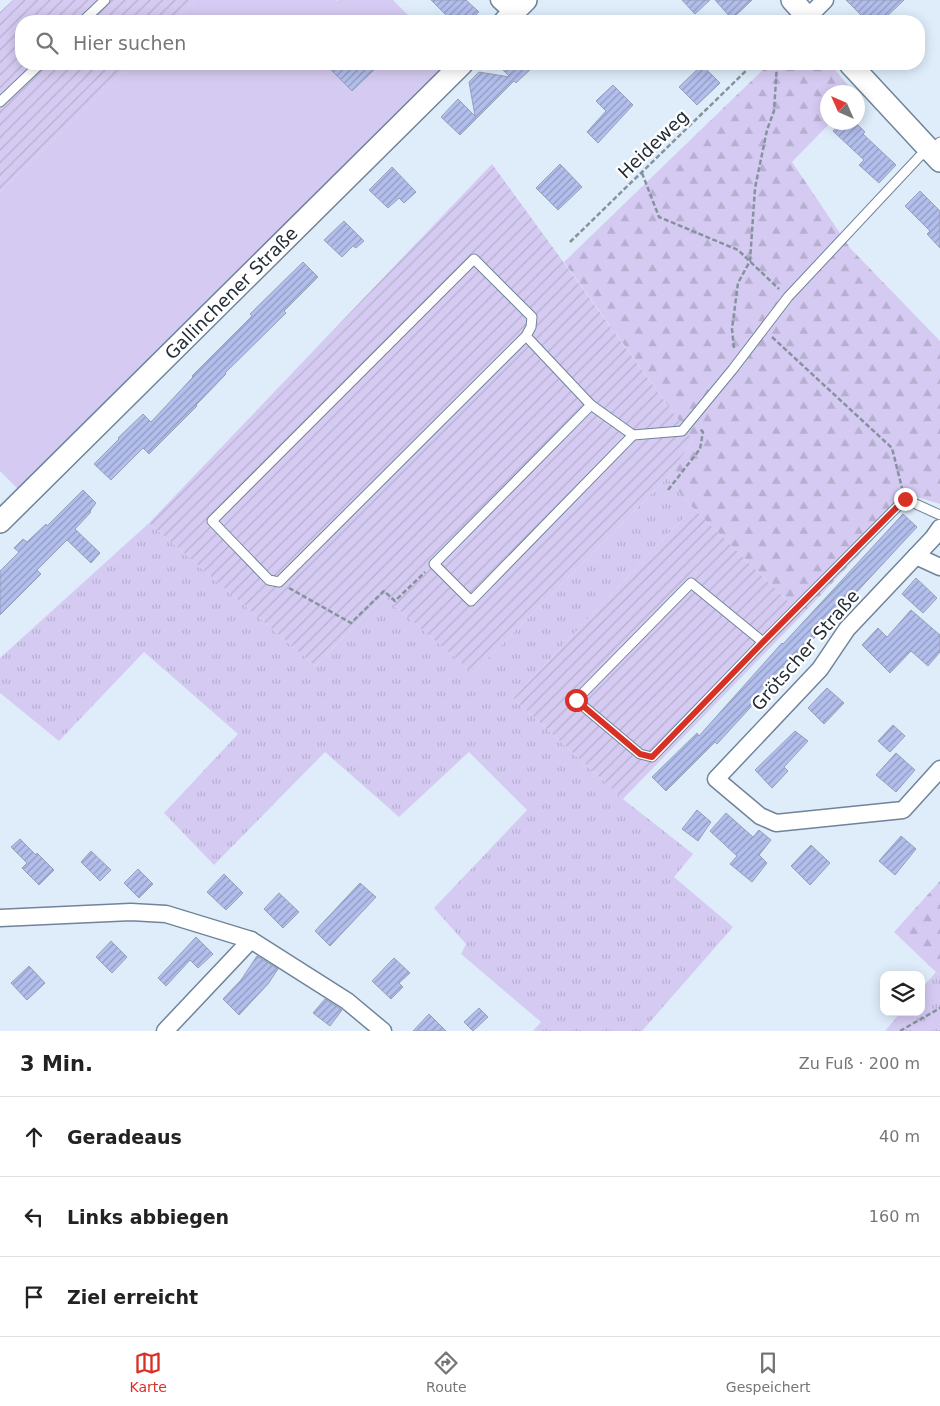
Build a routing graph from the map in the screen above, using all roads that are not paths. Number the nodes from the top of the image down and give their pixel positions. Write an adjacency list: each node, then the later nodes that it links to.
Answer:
1 (105, 0): 4 (lane)
2 (792, 0): 5 (street)
3 (825, 0): 6 (street)
4 (89, 15)
5 (805, 15)
6 (811, 15)
7 (34, 70): 10 (lane)
8 (456, 70): 16 (street, Gallinchener Straße)
9 (856, 70): 11 (street)
10 (0, 102)
11 (937, 151): 14 (lane)
12 (526, 336): 12 (lane); 13 (lane)
13 (591, 405): 14 (lane); 14 (lane)
14 (633, 434)
15 (940, 515): 20 (lane)
16 (0, 522)
17 (940, 528): 18 (street, Grötscher Straße)
18 (916, 556): 19 (street); 21 (street, Grötscher Straße)
19 (940, 567)
20 (763, 642): 20 (lane)
21 (940, 769)
22 (0, 918): 23 (street)
23 (251, 940): 24 (street); 25 (street)
24 (165, 1031)
25 (383, 1031)

